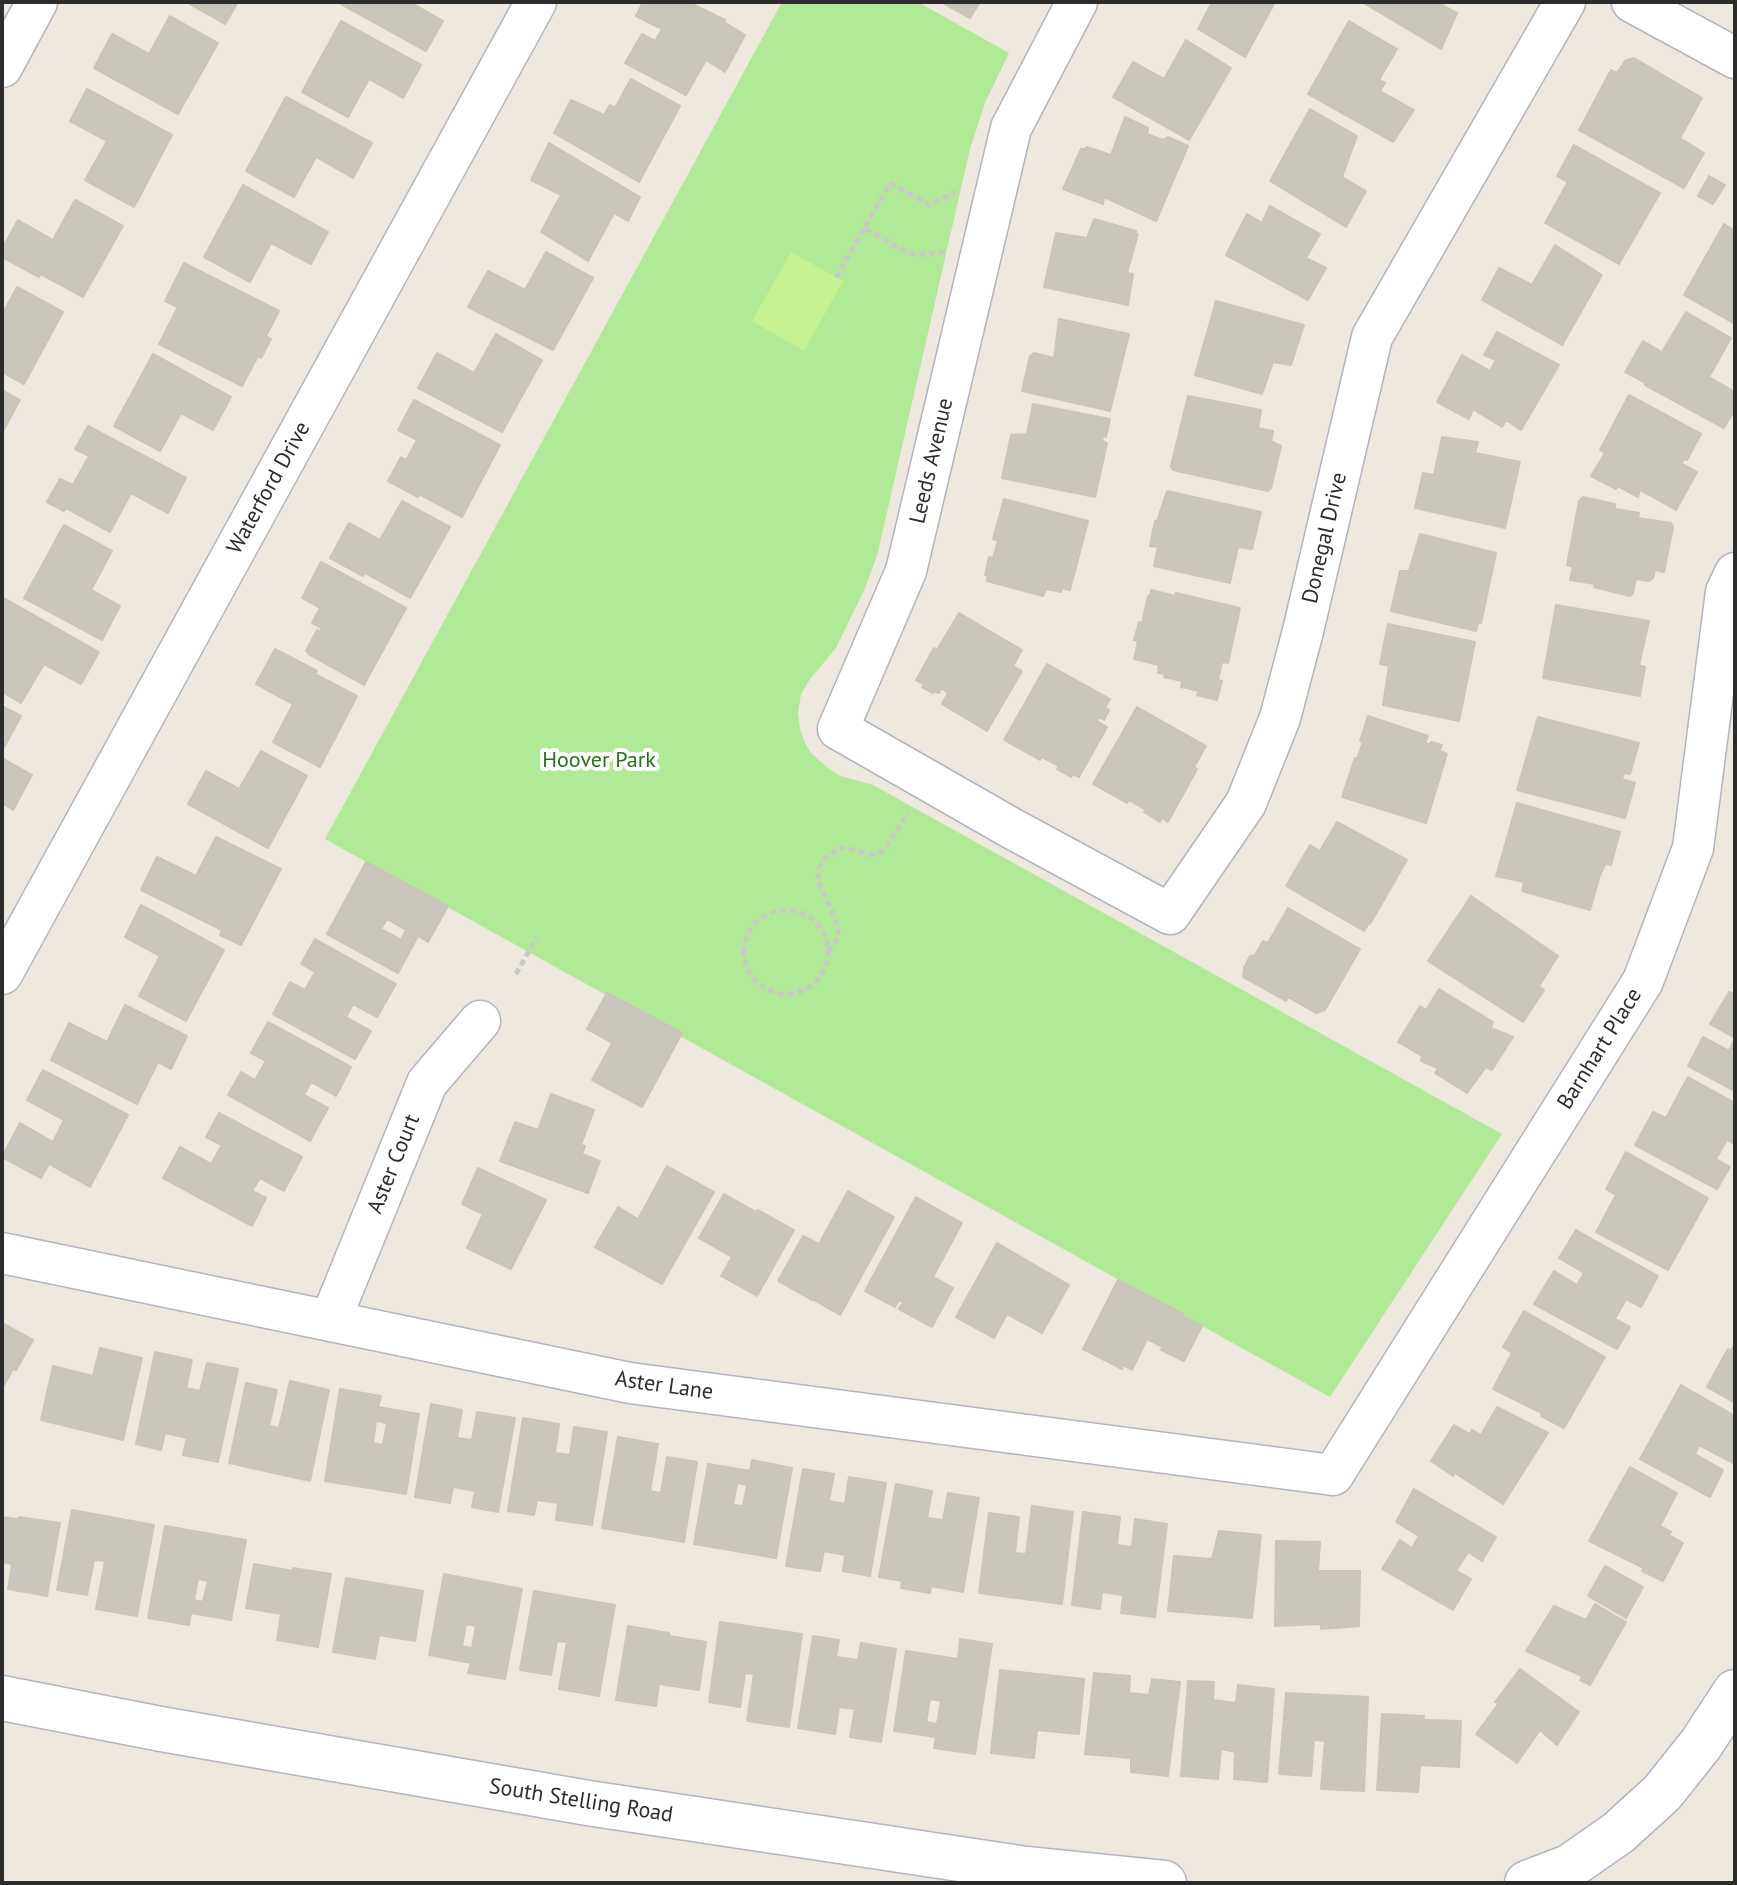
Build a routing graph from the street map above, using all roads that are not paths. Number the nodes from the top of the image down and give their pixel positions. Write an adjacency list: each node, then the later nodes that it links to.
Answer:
1 (37, 2): 7 (street)
2 (536, 2): 10 (street, Waterford Drive)
3 (1077, 2): 9 (street, Leeds Avenue)
4 (1565, 2): 9 (street, Donegal Drive)
5 (1632, 2): 6 (street)
6 (1735, 58)
7 (2, 67)
8 (1735, 573): 14 (street, Barnhart Place)
9 (1011, 828)
10 (2, 974)
11 (480, 1021): 13 (street, Aster Court)
12 (2, 1253): 13 (street, Aster Lane)
13 (330, 1321): 14 (street, Aster Lane)
14 (1333, 1475)
15 (1735, 1692): 18 (main road)
16 (2, 1698): 17 (main road, South Stelling Road)
17 (1164, 1883)
18 (1527, 1883)

